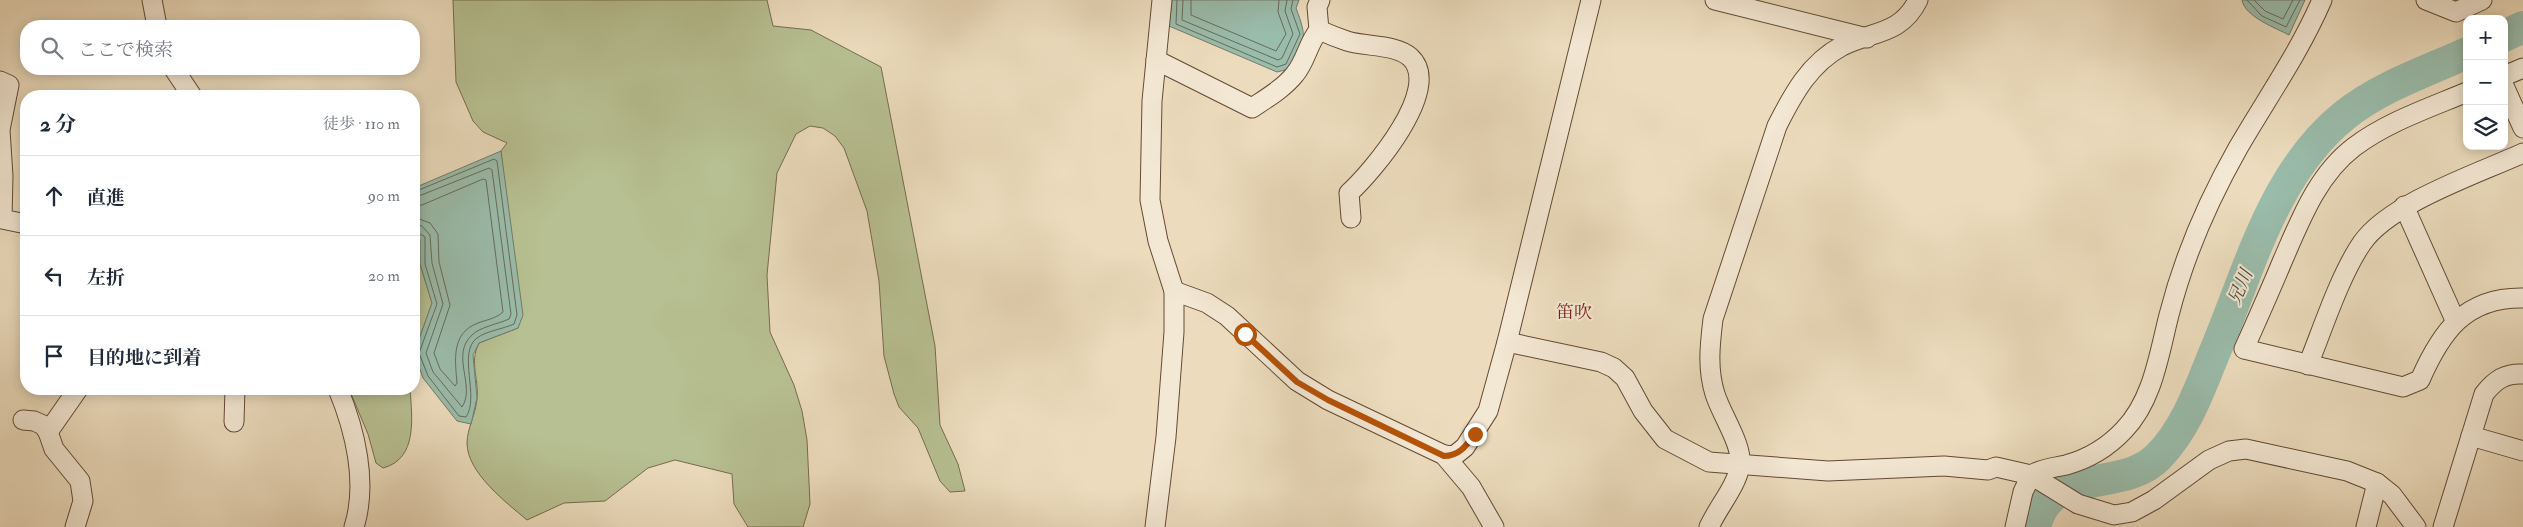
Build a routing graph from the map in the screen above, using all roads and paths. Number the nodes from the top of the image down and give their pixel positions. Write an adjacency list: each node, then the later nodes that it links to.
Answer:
1 (152, 0): 10 (street)
2 (1162, 0): 13 (street)
3 (1320, 0): 11 (street)
4 (1591, 0): 29 (street)
5 (1716, 0): 12 (street)
6 (1918, 0): 12 (street)
7 (2322, 0): 42 (street)
8 (2426, 0): 9 (street)
9 (2482, 0)
10 (156, 20)
11 (1319, 30): 13 (street); 24 (street)
12 (1866, 38): 41 (street)
13 (1156, 60): 26 (street)
14 (2523, 68): 15 (street)
15 (2508, 74)
16 (178, 75): 18 (street)
17 (0, 81): 25 (street)
18 (188, 90)
19 (2463, 94): 30 (street)
20 (2508, 95): 21 (street)
21 (2523, 128)
22 (2523, 153): 23 (street)
23 (2404, 206): 28 (street); 30 (street)
24 (1351, 218)
25 (20, 223)
26 (1174, 291): 40 (street); 46 (street)
27 (2523, 298): 28 (street)
28 (2455, 320): 30 (street)
29 (1507, 342): 40 (street); 41 (street)
30 (2308, 365)
31 (2523, 374): 38 (street)
32 (74, 395): 37 (street)
33 (234, 395): 36 (street)
34 (341, 395): 45 (street)
35 (23, 420): 37 (street)
36 (234, 422)
37 (48, 432): 44 (street)
38 (2471, 436): 39 (street); 52 (street)
39 (2523, 451)
40 (1444, 456): 47 (street)
41 (1740, 464): 42 (street); 48 (street)
42 (2036, 478): 43 (street); 49 (street)
43 (2377, 483): 50 (street); 51 (street)
44 (75, 527)
45 (354, 527)
46 (1155, 527)
47 (1494, 527)
48 (1709, 527)
49 (2015, 527)
50 (2366, 527)
51 (2416, 527)
52 (2443, 527)

